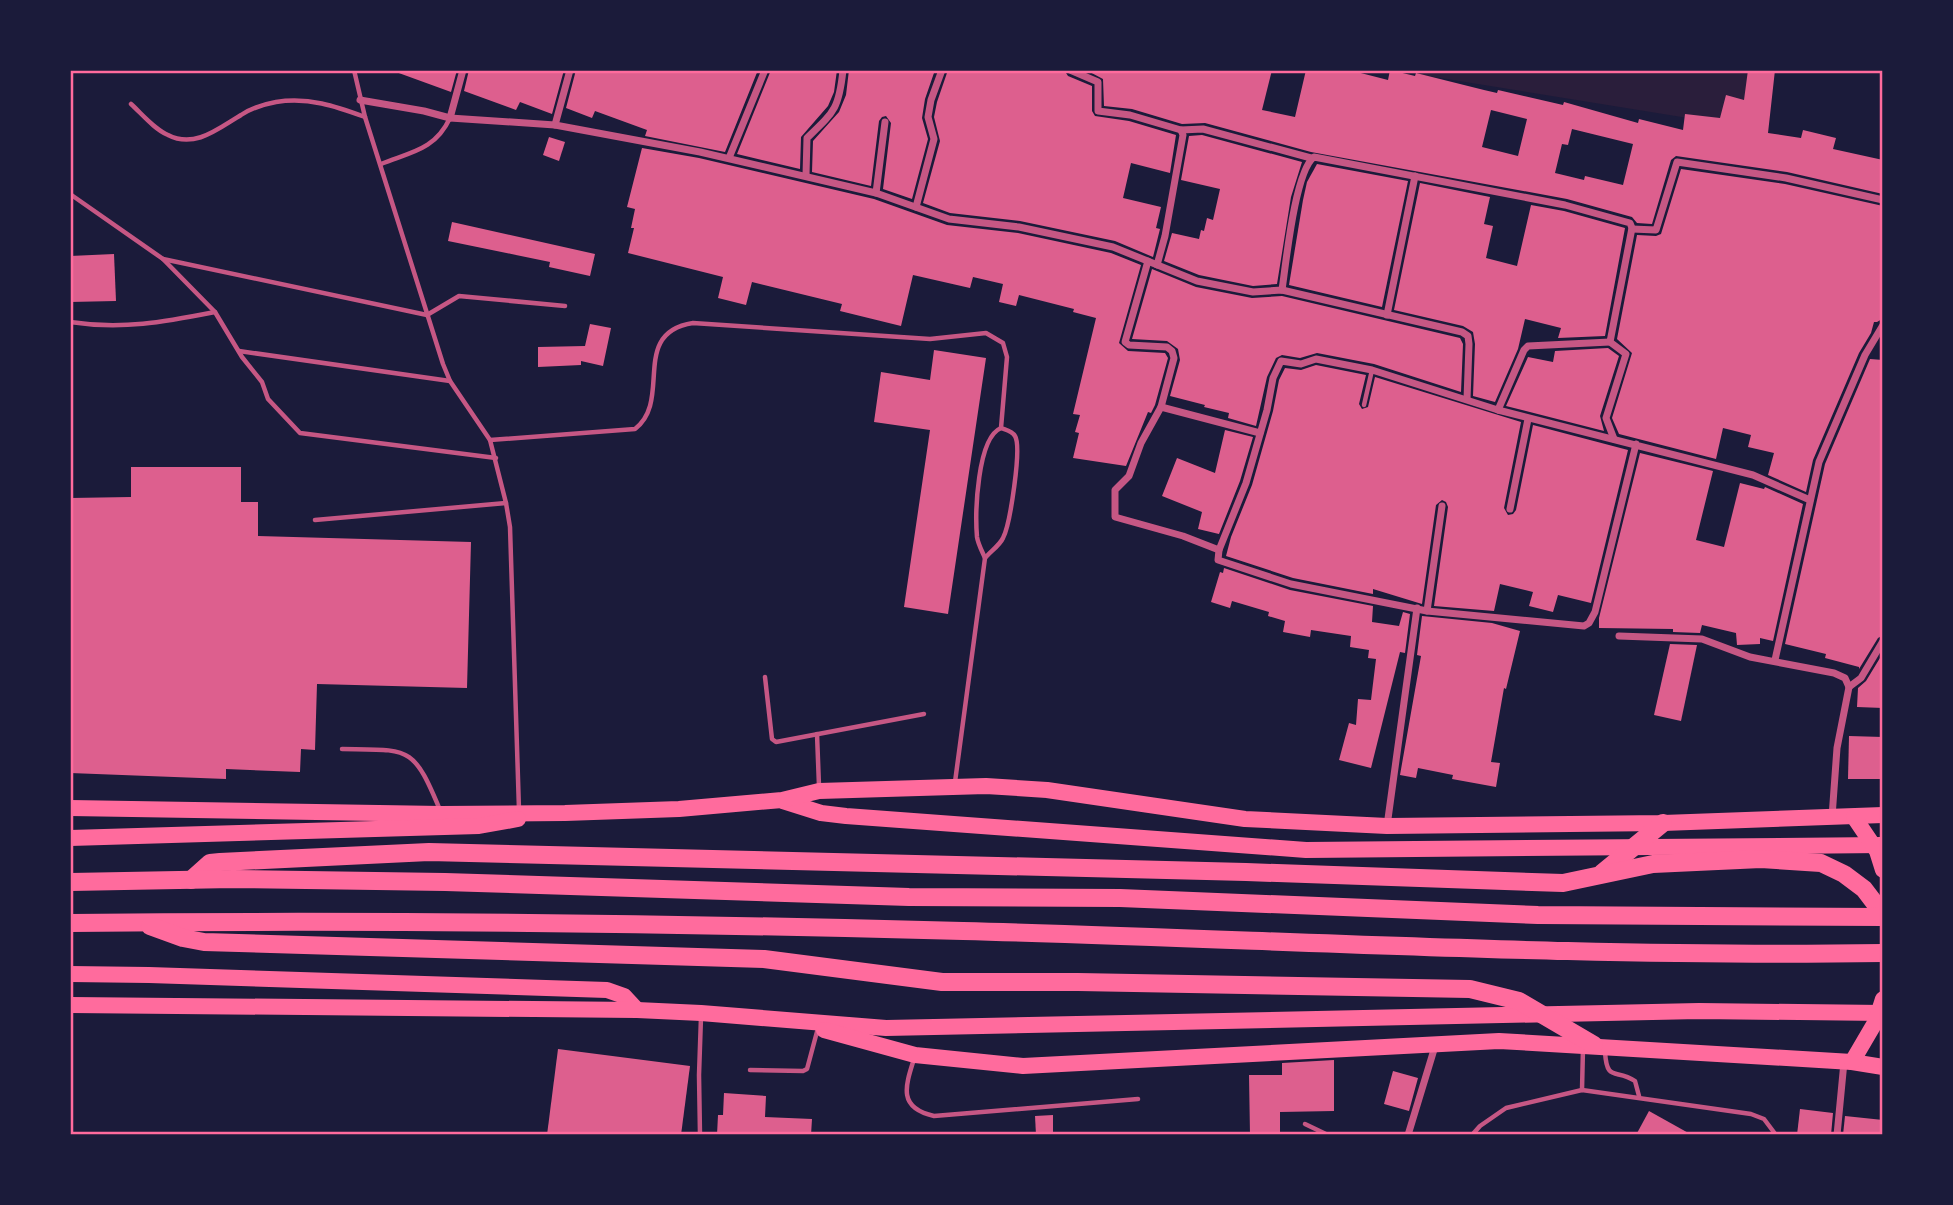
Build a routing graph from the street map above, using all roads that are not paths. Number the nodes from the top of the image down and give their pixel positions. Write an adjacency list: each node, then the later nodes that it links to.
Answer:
1 (354, 70): 8 (lane)
2 (463, 70): 11 (street)
3 (570, 70): 13 (street)
4 (765, 70): 15 (street)
5 (843, 70): 18 (street)
6 (942, 70): 23 (street)
7 (1070, 70): 14 (street)
8 (360, 100): 10 (lane); 11 (street)
9 (131, 104): 10 (lane)
10 (365, 117): 17 (lane)
11 (450, 118): 13 (street); 17 (lane)
12 (885, 122): 20 (street)
13 (555, 125): 15 (street)
14 (1181, 130): 16 (street); 27 (street)
15 (729, 158): 18 (street)
16 (1311, 158): 19 (street); 28 (street)
17 (381, 164): 31 (lane)
18 (806, 175): 20 (street)
19 (1415, 176): 24 (street); 32 (street)
20 (876, 192): 23 (street)
21 (70, 194): 25 (lane)
22 (1883, 200): 24 (street)
23 (916, 207): 26 (street)
24 (1632, 229): 35 (street)
25 (163, 259): 30 (lane); 31 (lane)
26 (1148, 261): 27 (street); 41 (street)
27 (1157, 265): 28 (street)
28 (1282, 290): 32 (street)
29 (565, 306): 31 (lane)
30 (215, 312): 33 (lane); 36 (lane)
31 (427, 315): 38 (lane)
32 (1387, 315): 39 (street)
33 (70, 322)
34 (1883, 325): 50 (street)
35 (1610, 342): 42 (street); 46 (street)
36 (239, 351): 38 (lane); 49 (lane)
37 (1372, 370): 39 (street); 40 (lane); 45 (street)
38 (450, 381): 47 (lane)
39 (1467, 399): 42 (street)
40 (1364, 405)
41 (1160, 407): 45 (street); 55 (street)
42 (1498, 410): 43 (street)
43 (1528, 419): 46 (street); 53 (street)
44 (1001, 428): 47 (lane); 56 (lane); 56 (lane)
45 (1261, 433): 55 (street)
46 (1614, 439): 48 (street)
47 (490, 440): 49 (lane)
48 (1636, 444): 50 (street); 58 (street)
49 (496, 458): 51 (lane)
50 (1810, 500): 61 (street)
51 (506, 503): 54 (lane); 71 (lane)
52 (1442, 506): 58 (street)
53 (1510, 509)
54 (314, 520)
55 (1219, 550): 57 (street)
56 (985, 558): 67 (lane)
57 (1417, 608): 58 (street); 77 (street)
58 (1427, 611)
59 (1619, 636): 61 (street)
60 (1883, 642): 63 (street)
61 (1775, 660): 63 (street)
62 (765, 677): 65 (lane)
63 (1849, 687): 75 (street)
64 (925, 715): 65 (lane)
65 (817, 734): 68 (lane)
66 (342, 750): 72 (lane)
67 (955, 786): 68 (main road); 77 (main road)
68 (819, 791): 69 (main road)
69 (782, 800): 71 (main road); 79 (main road)
70 (70, 808): 72 (main road)
71 (525, 812): 72 (main road); 78 (main road)
72 (441, 814)
73 (1883, 815): 74 (main road)
74 (1854, 817): 75 (main road); 80 (main road)
75 (1832, 818): 76 (main road)
76 (1662, 823): 77 (main road); 81 (highway)
77 (1387, 826)
78 (70, 838)
79 (1883, 845)
80 (1883, 870)
81 (1600, 876): 82 (highway); 84 (highway)
82 (191, 880): 83 (highway); 84 (highway)
83 (70, 882)
84 (1883, 915)
85 (70, 923): 86 (highway)
86 (140, 923): 87 (highway); 97 (highway)
87 (1883, 953)
88 (70, 974): 91 (main road)
89 (1883, 999): 99 (main road)
90 (70, 1005): 91 (main road)
91 (633, 1005): 92 (main road)
92 (701, 1013): 94 (main road); 106 (lane)
93 (1883, 1013): 94 (main road)
94 (800, 1022): 95 (main road)
95 (818, 1028): 98 (main road); 101 (lane)
96 (1436, 1043): 97 (main road); 98 (main road); 108 (street)
97 (1594, 1045): 99 (main road); 102 (lane); 103 (lane)
98 (915, 1055): 104 (lane)
99 (1848, 1061): 100 (main road); 111 (street)
100 (1883, 1067)
101 (750, 1070)
102 (1582, 1090): 103 (lane); 109 (lane)
103 (1639, 1096): 110 (lane)
104 (1138, 1099)
105 (1305, 1124): 107 (lane)
106 (700, 1135)
107 (1328, 1135)
108 (1408, 1135)
109 (1472, 1135)
110 (1776, 1135)
111 (1837, 1135)

